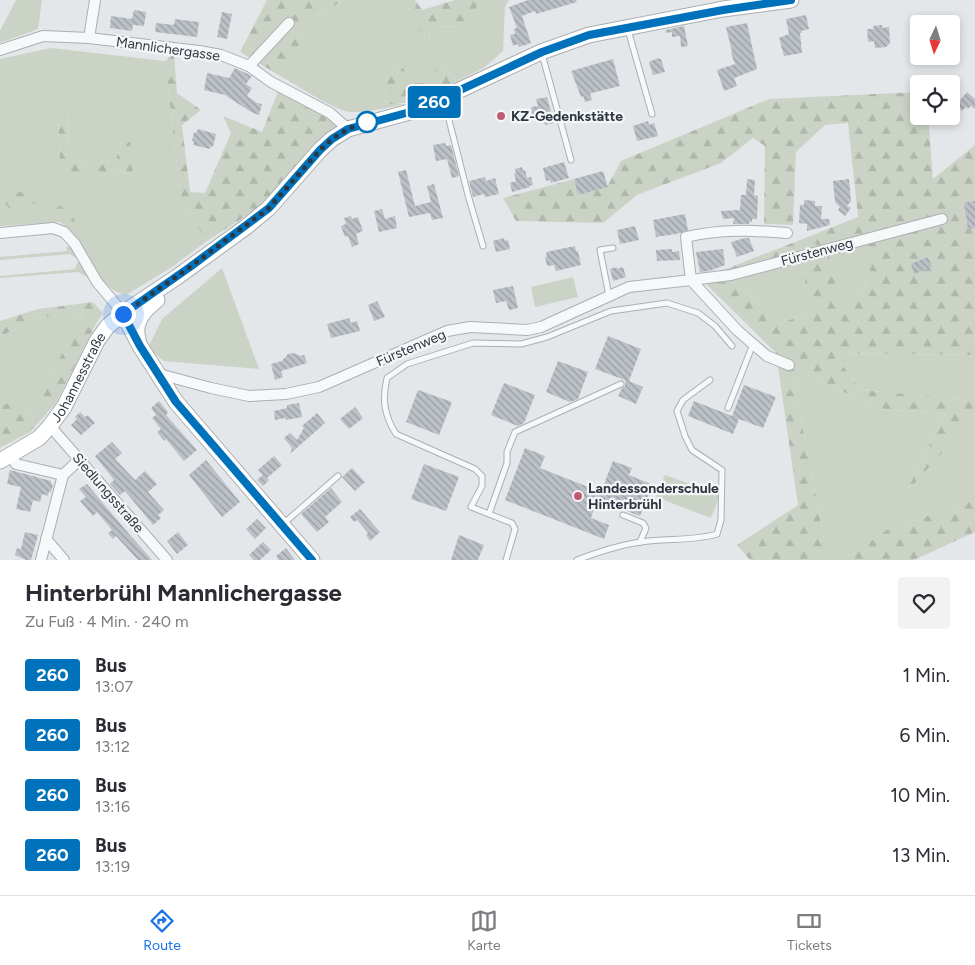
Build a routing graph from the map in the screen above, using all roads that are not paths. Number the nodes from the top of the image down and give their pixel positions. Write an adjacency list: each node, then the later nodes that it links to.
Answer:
1 (96, 0): 6 (street)
2 (791, 0): 3 (main road, Johannesstraße)
3 (722, 5): 5 (main road, Johannesstraße)
4 (290, 22): 9 (street)
5 (628, 27): 8 (main road, Johannesstraße); 11 (lane)
6 (88, 38): 7 (street, Mannlichergasse); 9 (street, Mannlichergasse)
7 (0, 50)
8 (542, 52): 10 (main road, Johannesstraße); 13 (lane)
9 (249, 66): 12 (street, Mannlichergasse)
10 (444, 98): 12 (main road, Johannesstraße); 17 (lane)
11 (652, 114)
12 (348, 129): 19 (main road, Johannesstraße)
13 (570, 160)
14 (942, 219): 20 (street, Fürstenweg)
15 (0, 232): 22 (street)
16 (788, 233): 20 (street)
17 (483, 246)
18 (613, 248): 21 (lane)
19 (177, 277): 22 (main road, Johannesstraße); 24 (main road)
20 (691, 280): 21 (street, Fürstenweg); 23 (street)
21 (609, 296): 27 (street, Fürstenweg)
22 (123, 314): 24 (main road); 31 (main road, Johannesstraße)
23 (753, 344): 26 (street); 30 (lane)
24 (140, 346): 27 (main road)
25 (732, 346): 36 (lane)
26 (789, 365)
27 (159, 374): 38 (main road)
28 (710, 380): 40 (lane)
29 (621, 384): 36 (lane)
30 (728, 408)
31 (50, 426): 32 (main road, Johannesstraße); 33 (street, Siedlungsstraße)
32 (6, 458): 34 (street)
33 (79, 460): 34 (street); 43 (street, Siedlungsstraße)
34 (63, 475): 39 (street)
35 (338, 476): 38 (lane)
36 (489, 514): 45 (lane)
37 (623, 515): 40 (lane)
38 (282, 525): 44 (main road)
39 (46, 539): 41 (street); 42 (street)
40 (640, 542): 46 (lane)
41 (40, 560)
42 (64, 560)
43 (167, 560)
44 (312, 560)
45 (506, 560)
46 (577, 560)

